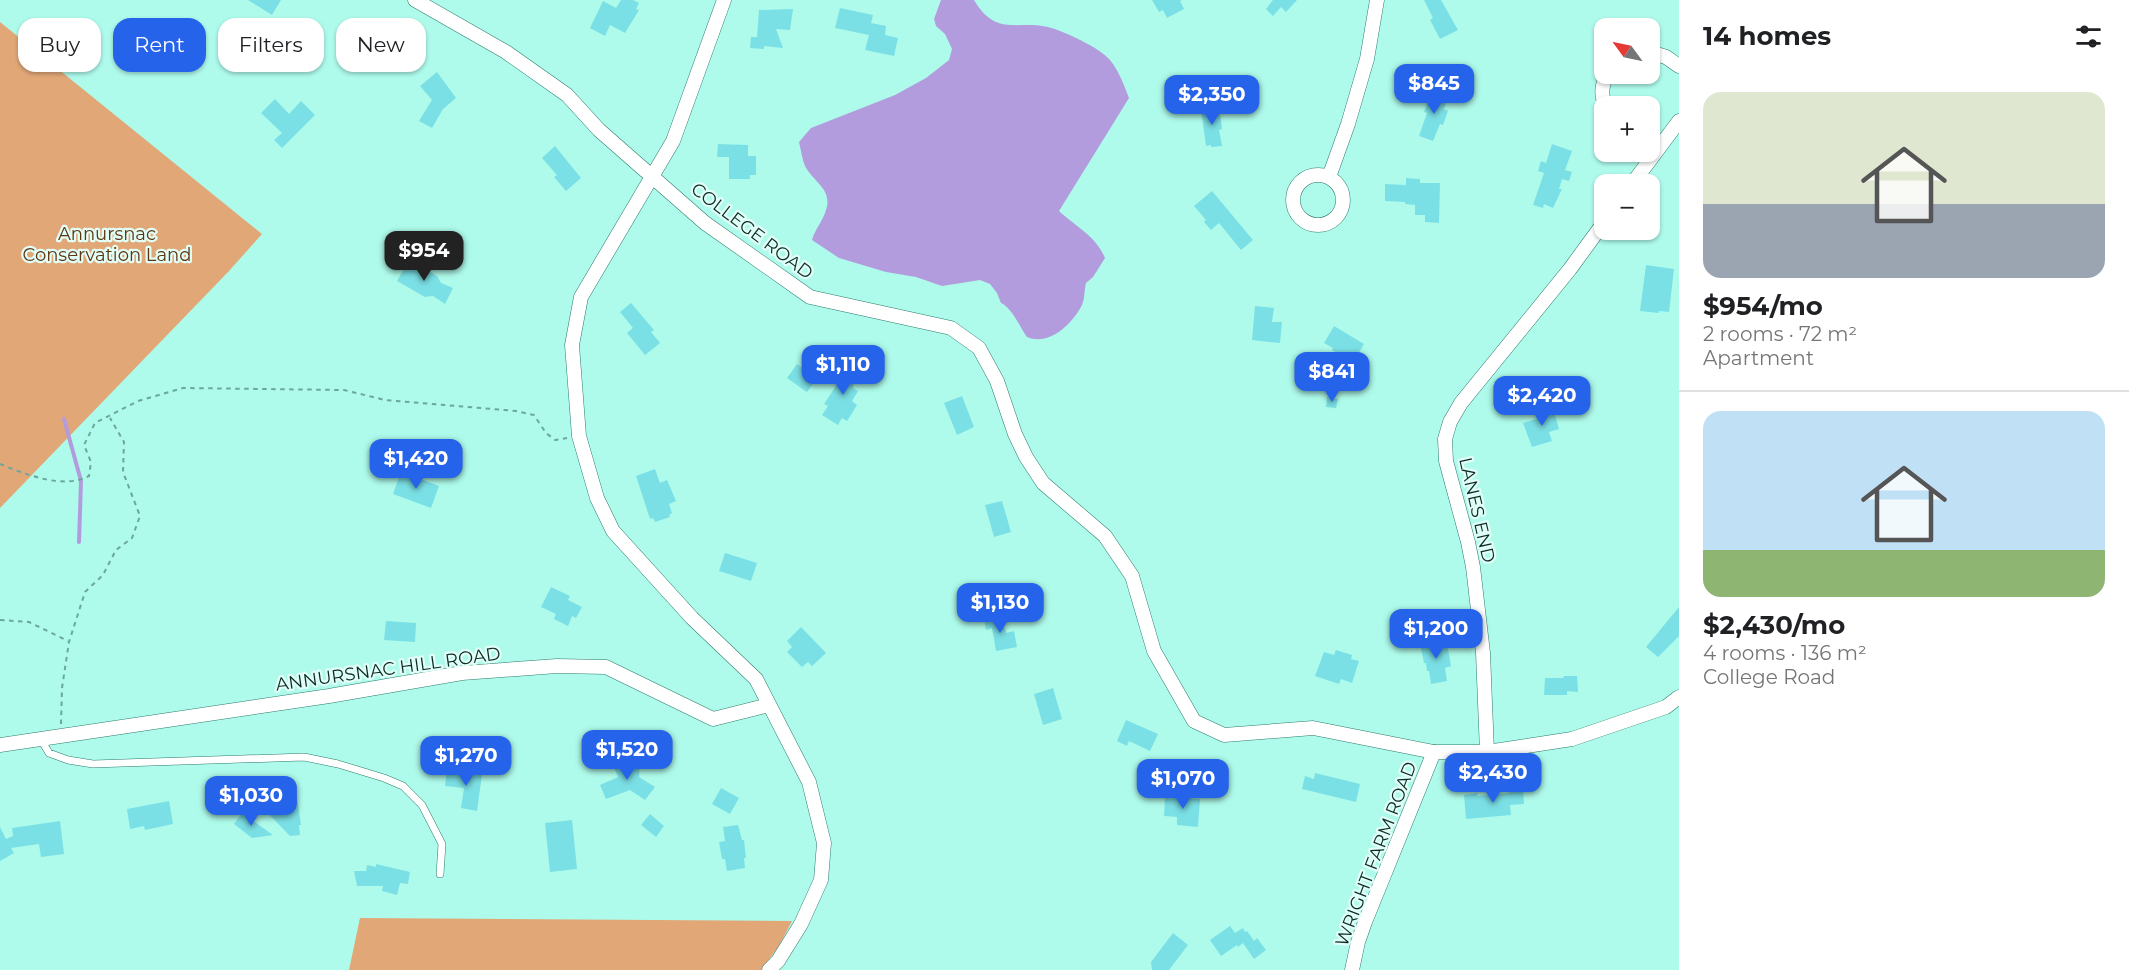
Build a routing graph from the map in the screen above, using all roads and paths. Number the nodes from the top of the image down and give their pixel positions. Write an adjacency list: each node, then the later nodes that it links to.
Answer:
1 (415, 0): 8 (street, COLLEGE ROAD)
2 (724, 0): 8 (street)
3 (1377, 0): 9 (street)
4 (1660, 55): 5 (street)
5 (1679, 66)
6 (1679, 121): 7 (street)
7 (1660, 141)
8 (652, 177): 12 (street); 21 (street, COLLEGE ROAD)
9 (1329, 177)
10 (1594, 236): 22 (street, LANES END)
11 (110, 417): 12 (path); 13 (path); 15 (path)
12 (579, 436): 17 (street)
13 (0, 464)
14 (0, 620): 15 (path)
15 (69, 642): 18 (path)
16 (1679, 697): 22 (street, COLLEGE ROAD)
17 (769, 705): 18 (street, ANNURSNAC HILL ROAD); 24 (street)
18 (60, 736): 19 (street, ANNURSNAC HILL ROAD)
19 (40, 738): 20 (street, ANNURSNAC HILL ROAD); 23 (lane)
20 (0, 745)
21 (1434, 752): 22 (street, COLLEGE ROAD); 25 (street, WRIGHT FARM ROAD)
22 (1487, 752)
23 (440, 874)
24 (769, 970)
25 (1352, 970)

